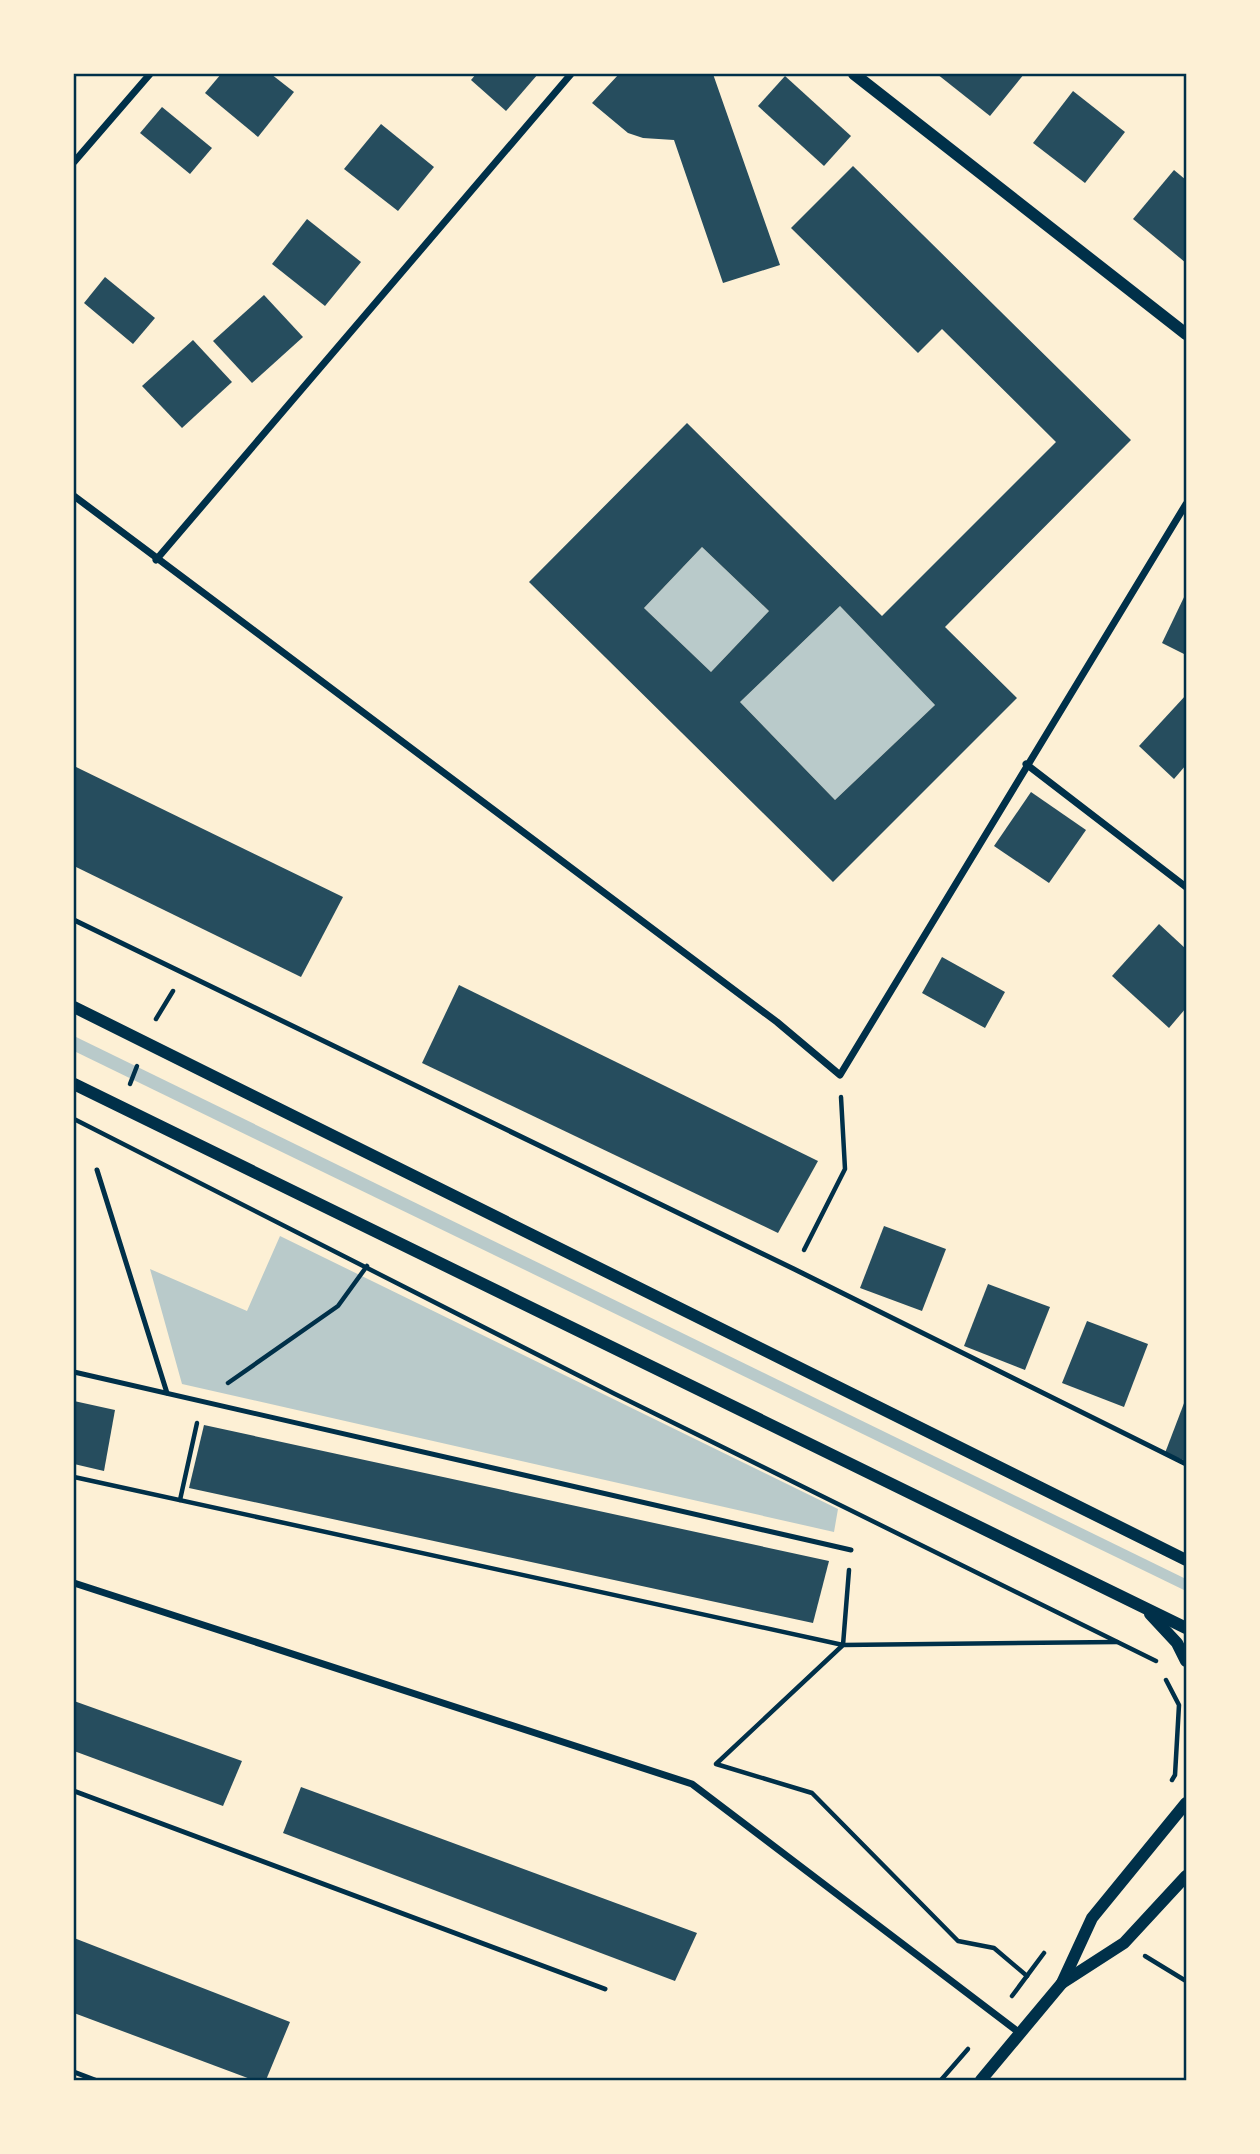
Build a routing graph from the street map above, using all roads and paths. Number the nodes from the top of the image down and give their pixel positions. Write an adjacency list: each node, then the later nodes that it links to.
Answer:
1 (150, 74): 4 (street)
2 (570, 74): 8 (street)
3 (854, 74): 5 (street)
4 (74, 162)
5 (1186, 334)
6 (74, 496): 8 (street)
7 (1186, 504): 9 (street)
8 (156, 560): 13 (street)
9 (1026, 764): 10 (street); 13 (street)
10 (1186, 887)
11 (74, 920): 17 (lane)
12 (74, 1007): 25 (street)
13 (840, 1075): 17 (path)
14 (74, 1084): 27 (street)
15 (97, 1170): 20 (lane)
16 (367, 1266): 18 (path)
17 (794, 1269): 21 (lane)
18 (338, 1306)
19 (74, 1372): 20 (lane)
20 (167, 1393): 24 (lane)
21 (1186, 1464)
22 (74, 1477): 30 (path)
23 (853, 1511): 24 (path)
24 (850, 1549): 30 (path)
25 (1186, 1560)
26 (74, 1583): 43 (street)
27 (1143, 1606): 28 (street); 31 (street)
28 (1186, 1628)
29 (1118, 1642): 30 (path)
30 (844, 1645): 39 (path)
31 (1186, 1661)
32 (1186, 1704): 33 (path)
33 (1178, 1705)
34 (74, 1791): 42 (lane)
35 (1186, 1793): 36 (street)
36 (1182, 1808): 41 (street)
37 (1186, 1876): 38 (street)
38 (1124, 1943): 40 (path); 41 (street)
39 (1027, 1976)
40 (1186, 1980)
41 (1062, 1983): 43 (street)
42 (605, 1989)
43 (1021, 2034): 46 (street)
44 (74, 2072): 45 (lane)
45 (95, 2081)
46 (981, 2081)

